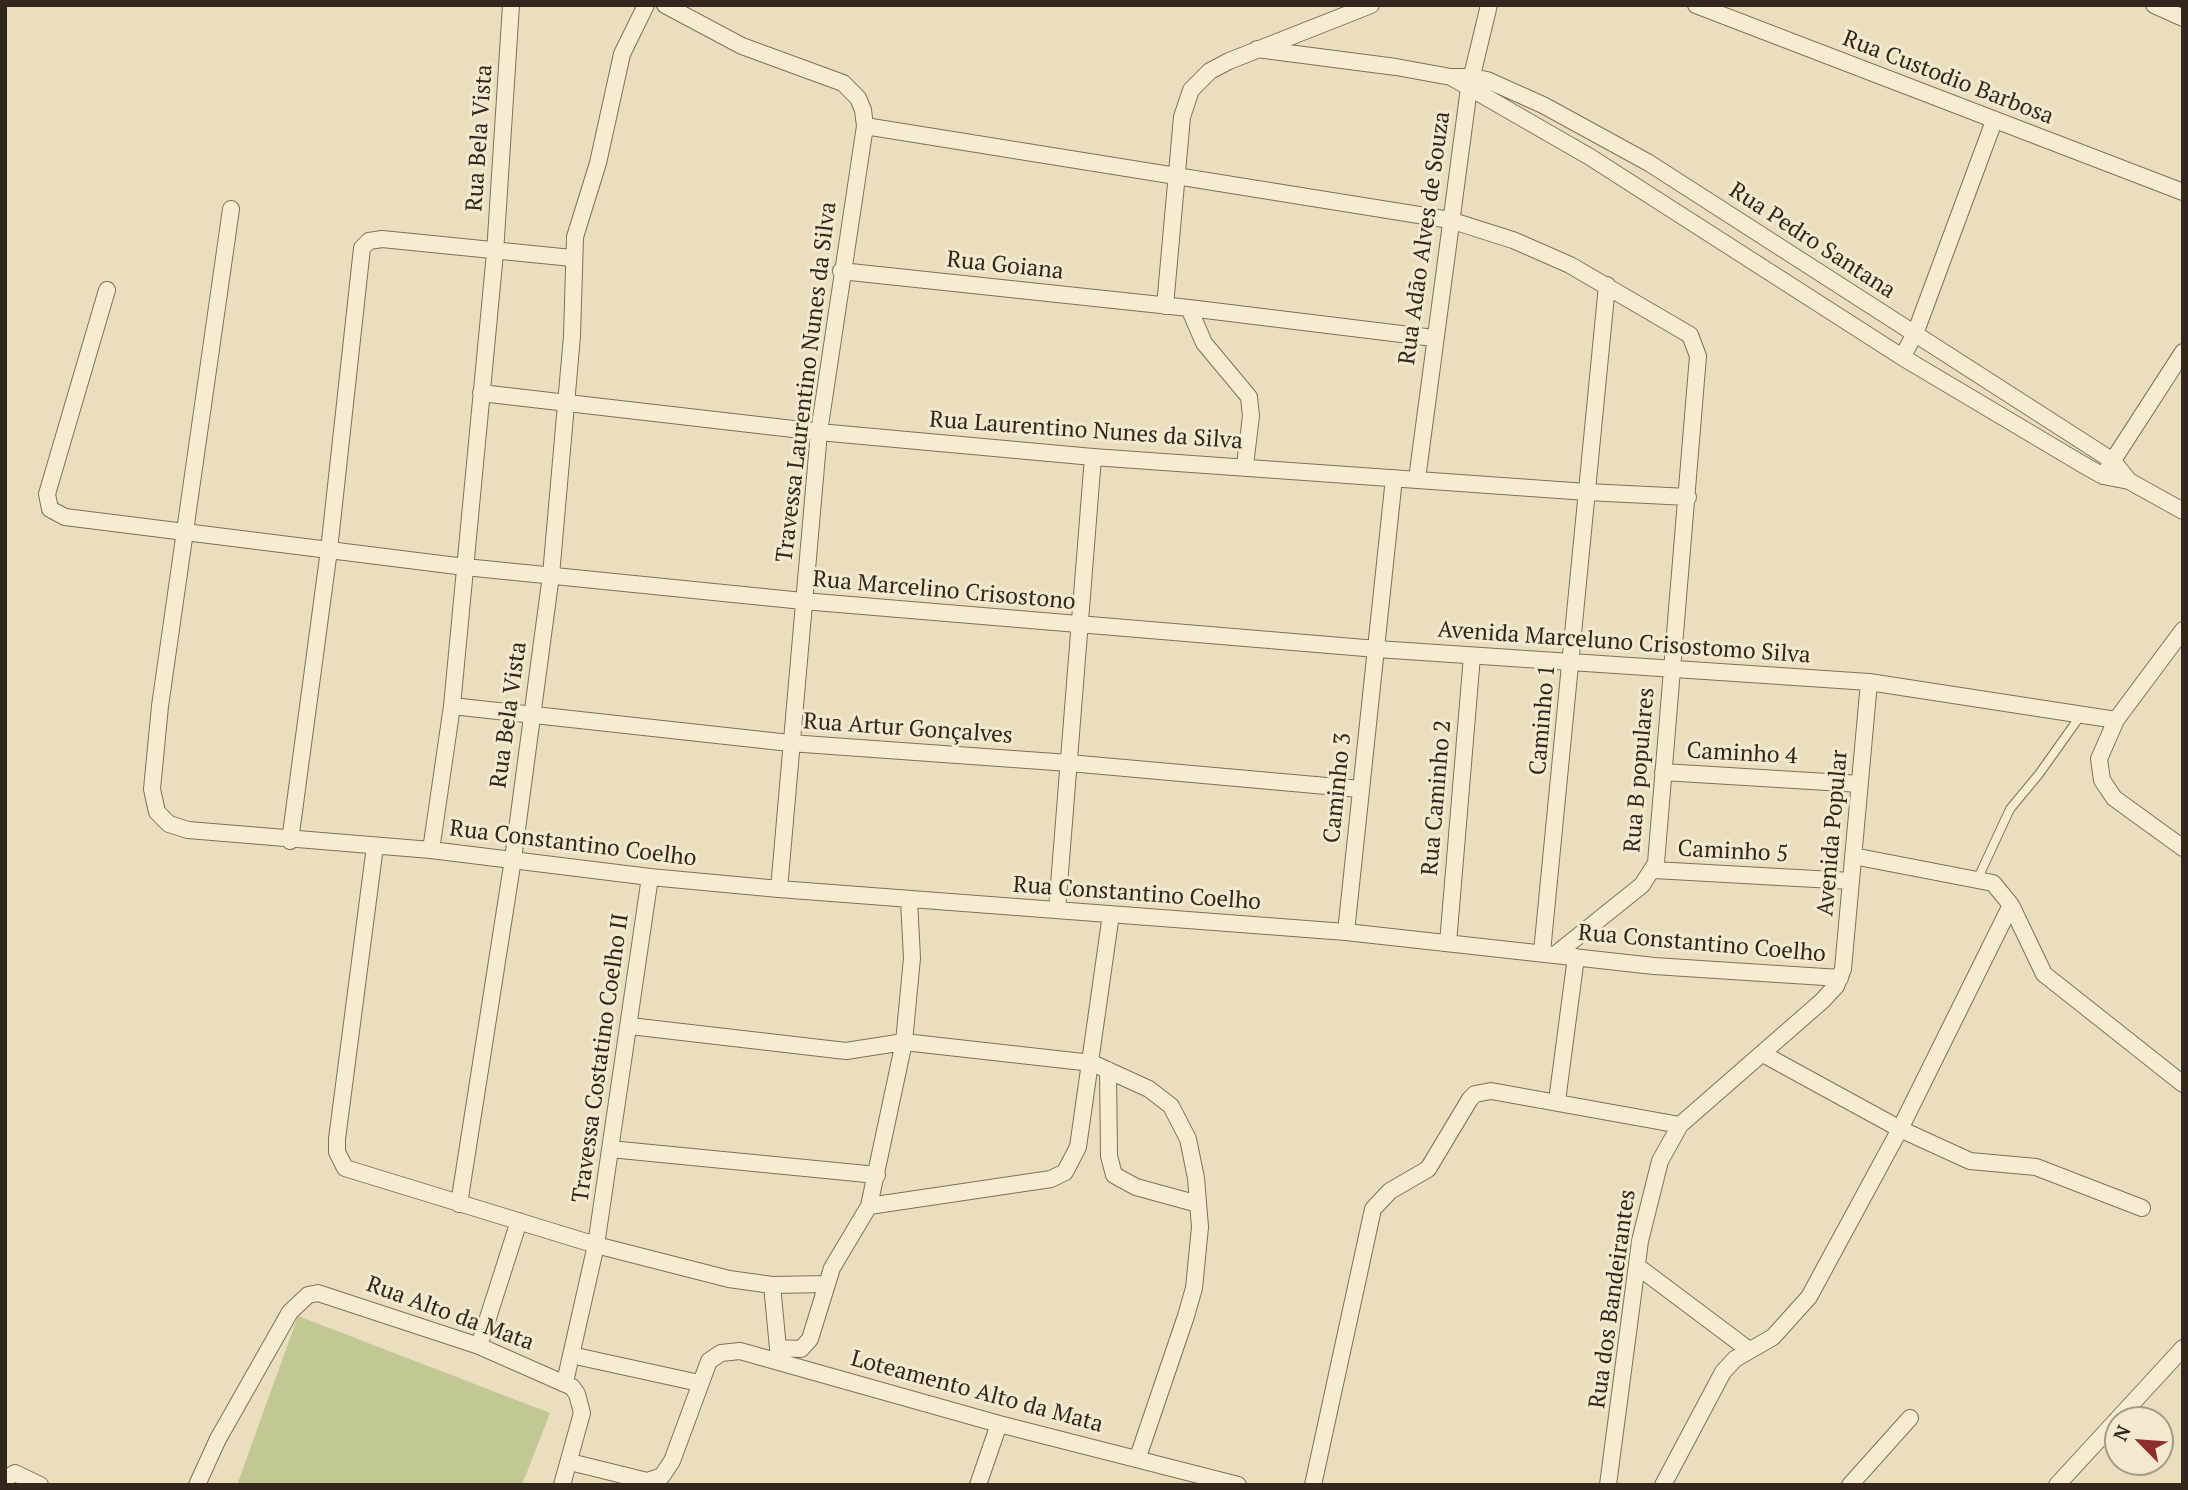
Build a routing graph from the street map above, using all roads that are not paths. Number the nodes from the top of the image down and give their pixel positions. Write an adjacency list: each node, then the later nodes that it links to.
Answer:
1 (511, 5): 17 (street, Rua Bela Vista)
2 (646, 5): 18 (street, Rua Bela Vista)
3 (665, 5): 12 (street, Travessa Laurentino Nunes da Silva)
4 (1371, 5): 9 (street)
5 (1489, 5): 10 (street, Rua Adão Alves de Souza)
6 (1696, 5): 11 (street, Rua Custodio Barbosa)
7 (2154, 5): 8 (street)
8 (2183, 18)
9 (1257, 49): 10 (street, Rua Pedro Santana); 13 (street)
10 (1470, 83): 16 (street, Rua Adão Alves de Souza); 24 (street, Rua Pedro Santana); 27 (street, Rua Pedro Santana)
11 (1994, 121): 14 (street, Rua Custodio Barbosa); 24 (street)
12 (865, 126): 13 (street); 19 (street, Travessa Laurentino Nunes da Silva)
13 (1177, 176): 16 (street); 22 (street)
14 (2183, 192)
15 (231, 209): 41 (street, Rua Constantino Coelho)
16 (1450, 220): 20 (street); 25 (street, Rua Adão Alves de Souza)
17 (495, 253): 18 (street); 28 (street, Rua Bela Vista); 42 (street)
18 (572, 258): 29 (street, Rua Bela Vista)
19 (841, 271): 22 (street, Rua Goiana); 30 (street, Travessa Laurentino Nunes da Silva)
20 (1607, 285): 38 (street, Caminho 1); 39 (street, Rua B populares)
21 (107, 290): 41 (street)
22 (1165, 306): 23 (street, Rua Goiana)
23 (1189, 308): 25 (street, Rua Goiana); 33 (street)
24 (1915, 334): 27 (street); 32 (street, Rua Pedro Santana)
25 (1434, 338): 36 (street, Rua Adão Alves de Souza)
26 (2183, 352): 32 (street)
27 (1902, 357): 34 (street, Rua Pedro Santana)
28 (481, 393): 29 (street, Rua Laurentino Nunes da Silva); 43 (street, Rua Bela Vista)
29 (566, 403): 30 (street, Rua Laurentino Nunes da Silva); 44 (street, Rua Bela Vista)
30 (819, 432): 31 (street, Rua Laurentino Nunes da Silva); 45 (street, Travessa Laurentino Nunes da Silva)
31 (1093, 457): 33 (street, Rua Laurentino Nunes da Silva); 46 (street)
32 (2113, 460): 34 (street); 37 (street, Rua Pedro Santana)
33 (1245, 465): 35 (street, Rua Laurentino Nunes da Silva)
34 (2103, 476): 37 (street, Rua Pedro Santana)
35 (1394, 478): 36 (street, Rua Laurentino Nunes da Silva); 48 (street, Caminho 3)
36 (1417, 480): 38 (street, Rua Laurentino Nunes da Silva)
37 (2129, 481): 40 (street, Rua Pedro Santana)
38 (1587, 492): 39 (street, Rua Laurentino Nunes da Silva); 50 (street, Caminho 1)
39 (1688, 497): 51 (street, Rua B populares)
40 (2183, 511)
41 (186, 533): 42 (street); 62 (street, Rua Constantino Coelho)
42 (329, 550): 43 (street); 62 (street)
43 (465, 567): 44 (street, Rua Marcelino Crisostono); 53 (street, Rua Bela Vista)
44 (551, 575): 45 (street, Rua Marcelino Crisostono); 55 (street, Rua Bela Vista)
45 (803, 601): 46 (street, Rua Marcelino Crisostono); 57 (street, Travessa Laurentino Nunes da Silva)
46 (1081, 626): 48 (street, Rua Marcelino Crisostono); 58 (street)
47 (2183, 630): 56 (street)
48 (1377, 649): 49 (street, Avenida Marceluno Crisostomo Silva); 61 (street, Caminho 3)
49 (1472, 656): 50 (street, Avenida Marceluno Crisostomo Silva); 78 (street, Rua Caminho 2)
50 (1571, 662): 51 (street, Avenida Marceluno Crisostomo Silva); 79 (street, Caminho 1)
51 (1671, 669): 52 (street, Avenida Marceluno Crisostomo Silva); 59 (street, Rua B populares)
52 (1869, 682): 54 (street, Avenida Marceluno Crisostomo Silva); 60 (street, Avenida Popular)
53 (452, 706): 55 (street, Rua Artur Gonçalves); 65 (street, Rua Bela Vista)
54 (2081, 715): 56 (street, Avenida Marceluno Crisostomo Silva); 70 (lane)
55 (533, 716): 57 (street, Rua Artur Gonçalves); 67 (street, Rua Bela Vista)
56 (2116, 720): 64 (street)
57 (790, 743): 58 (street, Rua Artur Gonçalves); 72 (street, Travessa Laurentino Nunes da Silva)
58 (1069, 763): 61 (street, Rua Artur Gonçalves); 75 (street)
59 (1663, 772): 60 (street, Caminho 4); 68 (street, Rua B populares)
60 (1860, 784): 66 (street, Avenida Popular)
61 (1360, 789): 77 (street, Caminho 3)
62 (290, 841): 63 (street, Rua Constantino Coelho)
63 (375, 846): 65 (street, Rua Constantino Coelho); 93 (street)
64 (2183, 848)
65 (431, 850): 67 (street, Rua Constantino Coelho)
66 (1853, 856): 70 (street); 71 (street, Avenida Popular)
67 (513, 859): 69 (street, Rua Constantino Coelho); 93 (street, Rua Bela Vista)
68 (1654, 870): 71 (street, Caminho 5); 79 (street, Rua B populares)
69 (650, 877): 72 (street, Rua Constantino Coelho); 82 (street, Travessa Costatino Coelho II)
70 (1978, 878): 74 (street)
71 (1851, 881): 81 (street, Avenida Popular)
72 (779, 890): 73 (street, Rua Constantino Coelho)
73 (909, 900): 75 (street, Rua Constantino Coelho); 83 (street)
74 (2011, 905): 87 (street); 90 (street)
75 (1057, 910): 76 (street, Rua Constantino Coelho)
76 (1111, 914): 77 (street, Rua Constantino Coelho); 85 (street)
77 (1346, 932): 78 (street, Rua Constantino Coelho)
78 (1448, 943): 79 (street, Rua Constantino Coelho)
79 (1549, 953): 80 (street, Rua Constantino Coelho)
80 (1576, 957): 81 (street, Rua Constantino Coelho); 88 (street)
81 (1840, 978): 84 (street, Avenida Popular)
82 (630, 1026): 83 (street); 91 (street, Travessa Costatino Coelho II)
83 (904, 1042): 85 (street); 92 (street)
84 (1763, 1054): 89 (street, Avenida Popular); 90 (street)
85 (1092, 1063): 86 (street); 95 (street)
86 (1108, 1070): 94 (street); 94 (street)
87 (2183, 1084)
88 (1557, 1101): 89 (street); 119 (street)
89 (1680, 1125): 99 (street, Rua dos Bandeirantes)
90 (1900, 1129): 96 (street); 104 (street)
91 (610, 1149): 92 (street); 98 (street, Travessa Costatino Coelho II)
92 (877, 1175): 95 (street)
93 (459, 1204): 97 (street)
94 (1198, 1204): 111 (street)
95 (869, 1206): 100 (street)
96 (2142, 1208)
97 (519, 1221): 98 (street); 102 (street)
98 (596, 1245): 101 (street); 105 (street, Travessa Costatino Coelho II)
99 (1637, 1266): 104 (street); 120 (street, Rua dos Bandeirantes)
100 (827, 1284): 101 (street); 106 (street)
101 (772, 1285): 106 (street)
102 (479, 1346): 107 (street, Rua Alto da Mata); 115 (street, Rua Alto da Mata)
103 (2183, 1348): 123 (street)
104 (1749, 1350): 121 (street)
105 (571, 1355): 107 (street, Travessa Costatino Coelho II); 108 (street)
106 (779, 1355): 108 (street); 110 (street, Loteamento Alto da Mata)
107 (565, 1382): 112 (street)
108 (698, 1383): 112 (street)
109 (1910, 1418): 122 (street)
110 (999, 1424): 111 (street, Loteamento Alto da Mata); 117 (street)
111 (1138, 1457): 118 (street, Loteamento Alto da Mata)
112 (570, 1462): 116 (street)
113 (5, 1479): 114 (street)
114 (40, 1485)
115 (198, 1485)
116 (562, 1485)
117 (978, 1485)
118 (1238, 1485)
119 (1314, 1485)
120 (1608, 1485)
121 (1663, 1485)
122 (1850, 1485)
123 (2057, 1485)

